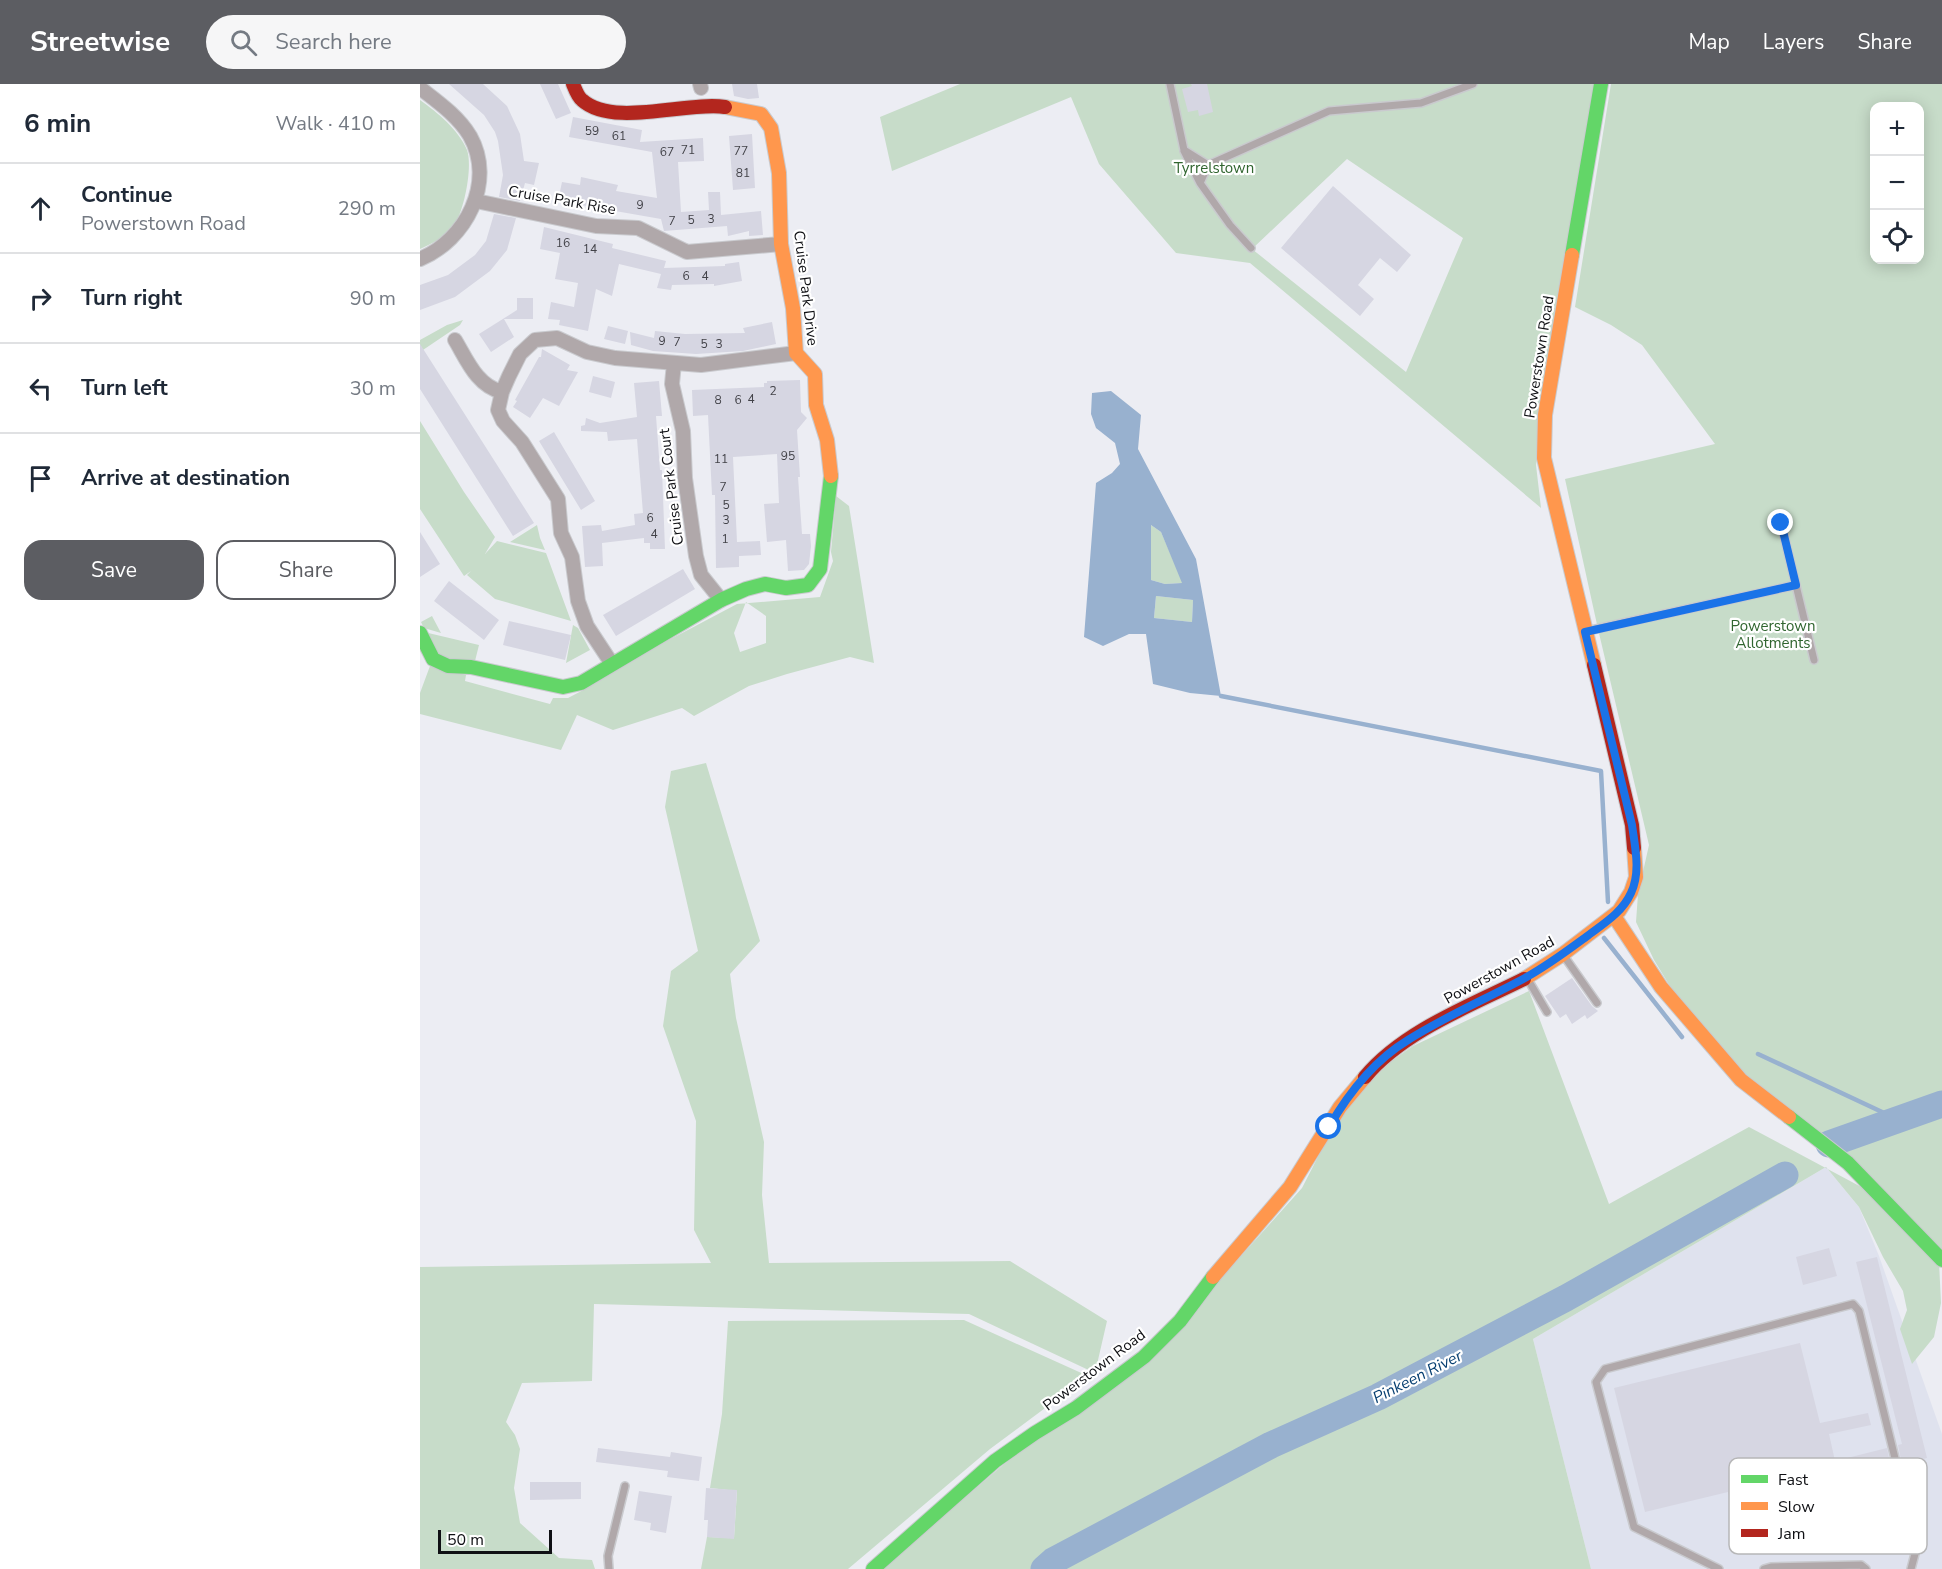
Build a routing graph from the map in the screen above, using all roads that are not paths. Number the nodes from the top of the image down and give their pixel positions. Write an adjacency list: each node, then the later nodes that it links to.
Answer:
1 (573, 84): 10 (street, Cruise Park Drive)
2 (1170, 84): 6 (lane)
3 (1473, 84): 7 (lane)
4 (1601, 84): 20 (street, Powerstown Road)
5 (420, 88): 9 (street)
6 (1184, 150): 7 (lane); 8 (lane)
7 (1208, 165): 8 (lane)
8 (1200, 183): 11 (lane)
9 (476, 201): 10 (street, Cruise Park Rise); 12 (street)
10 (781, 244): 14 (street, Cruise Park Drive)
11 (1251, 248)
12 (420, 259)
13 (455, 340): 16 (street)
14 (796, 352): 15 (street); 19 (street, Cruise Park Drive)
15 (674, 363): 16 (street); 19 (street, Cruise Park Court)
16 (502, 392): 23 (street)
17 (1781, 523): 18 (lane)
18 (1796, 585): 20 (lane); 22 (lane)
19 (721, 600): 23 (street, Cruise Park Drive)
20 (1585, 632): 24 (street, Powerstown Road)
21 (420, 633): 23 (street, Cruise Park Drive)
22 (1814, 660)
23 (612, 664)
24 (1614, 916): 25 (street, Powerstown Road); 29 (street)
25 (1563, 954): 26 (street, Powerstown Road); 27 (lane)
26 (1527, 977): 28 (lane); 34 (street, Powerstown Road)
27 (1597, 1003)
28 (1547, 1012)
29 (1942, 1260)
30 (1895, 1458): 35 (lane)
31 (625, 1486): 33 (lane)
32 (1915, 1554): 38 (lane)
33 (609, 1569)
34 (873, 1569)
35 (1719, 1569)
36 (1764, 1569): 37 (lane)
37 (1866, 1569)
38 (1911, 1569)

